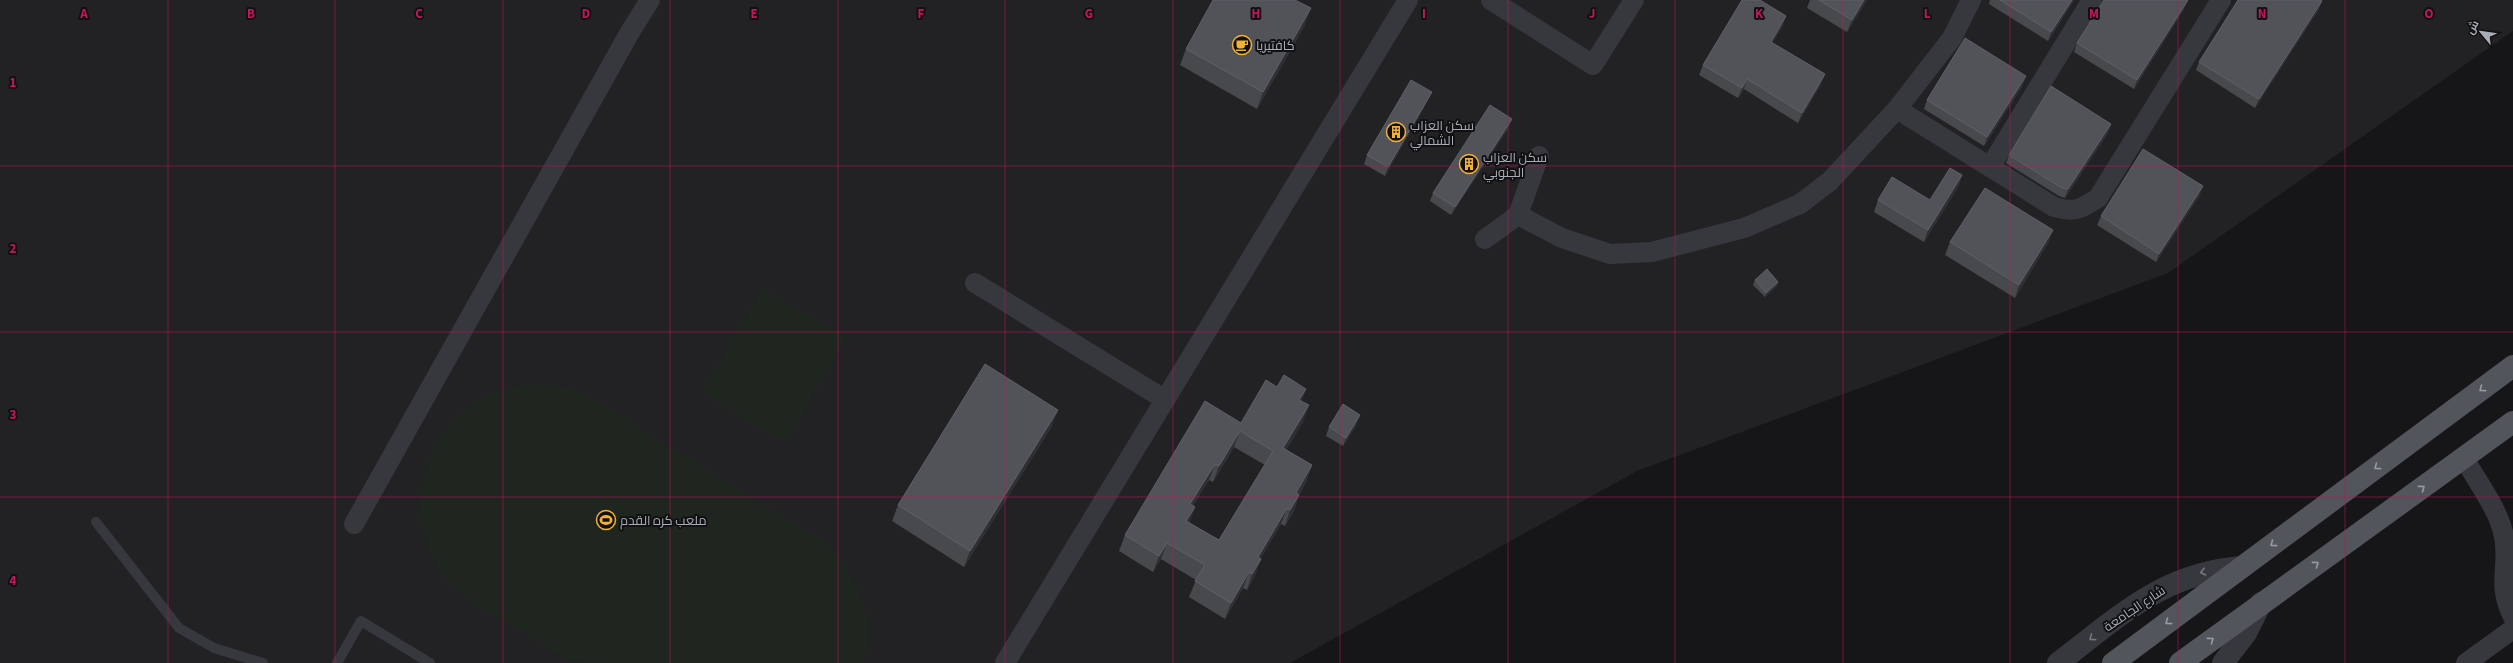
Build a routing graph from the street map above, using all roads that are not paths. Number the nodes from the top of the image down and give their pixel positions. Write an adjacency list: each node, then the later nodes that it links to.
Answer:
1 (650, 0): 19 (street)
2 (1408, 0): 15 (street)
3 (1491, 0): 4 (street)
4 (1634, 0)
5 (1971, 0): 8 (street)
6 (2092, 0): 10 (street)
7 (2221, 0): 10 (street)
8 (1897, 110): 10 (street); 11 (street)
9 (1539, 156): 11 (street)
10 (1990, 167)
11 (1518, 215): 12 (street)
12 (1484, 239)
13 (975, 283): 15 (street)
14 (2513, 366): 21 (main road, one-way to 21)
15 (1164, 399): 28 (street)
16 (2513, 422): 17 (main road)
17 (2464, 458): 20 (street); 22 (main road, one-way to 17)
18 (96, 522): 25 (lane)
19 (354, 524)
20 (2508, 561): 23 (street)
21 (2242, 567): 29 (street, شارع الجامعة, one-way to 29); 30 (main road, one-way to 30)
22 (2261, 603): 31 (main road, one-way to 22); 32 (street)
23 (2513, 617)
24 (2513, 630): 33 (street)
25 (263, 663)
26 (337, 663): 27 (lane)
27 (430, 663)
28 (1005, 663)
29 (2058, 663)
30 (2113, 663)
31 (2180, 663)
32 (2223, 663)
33 (2466, 663)

